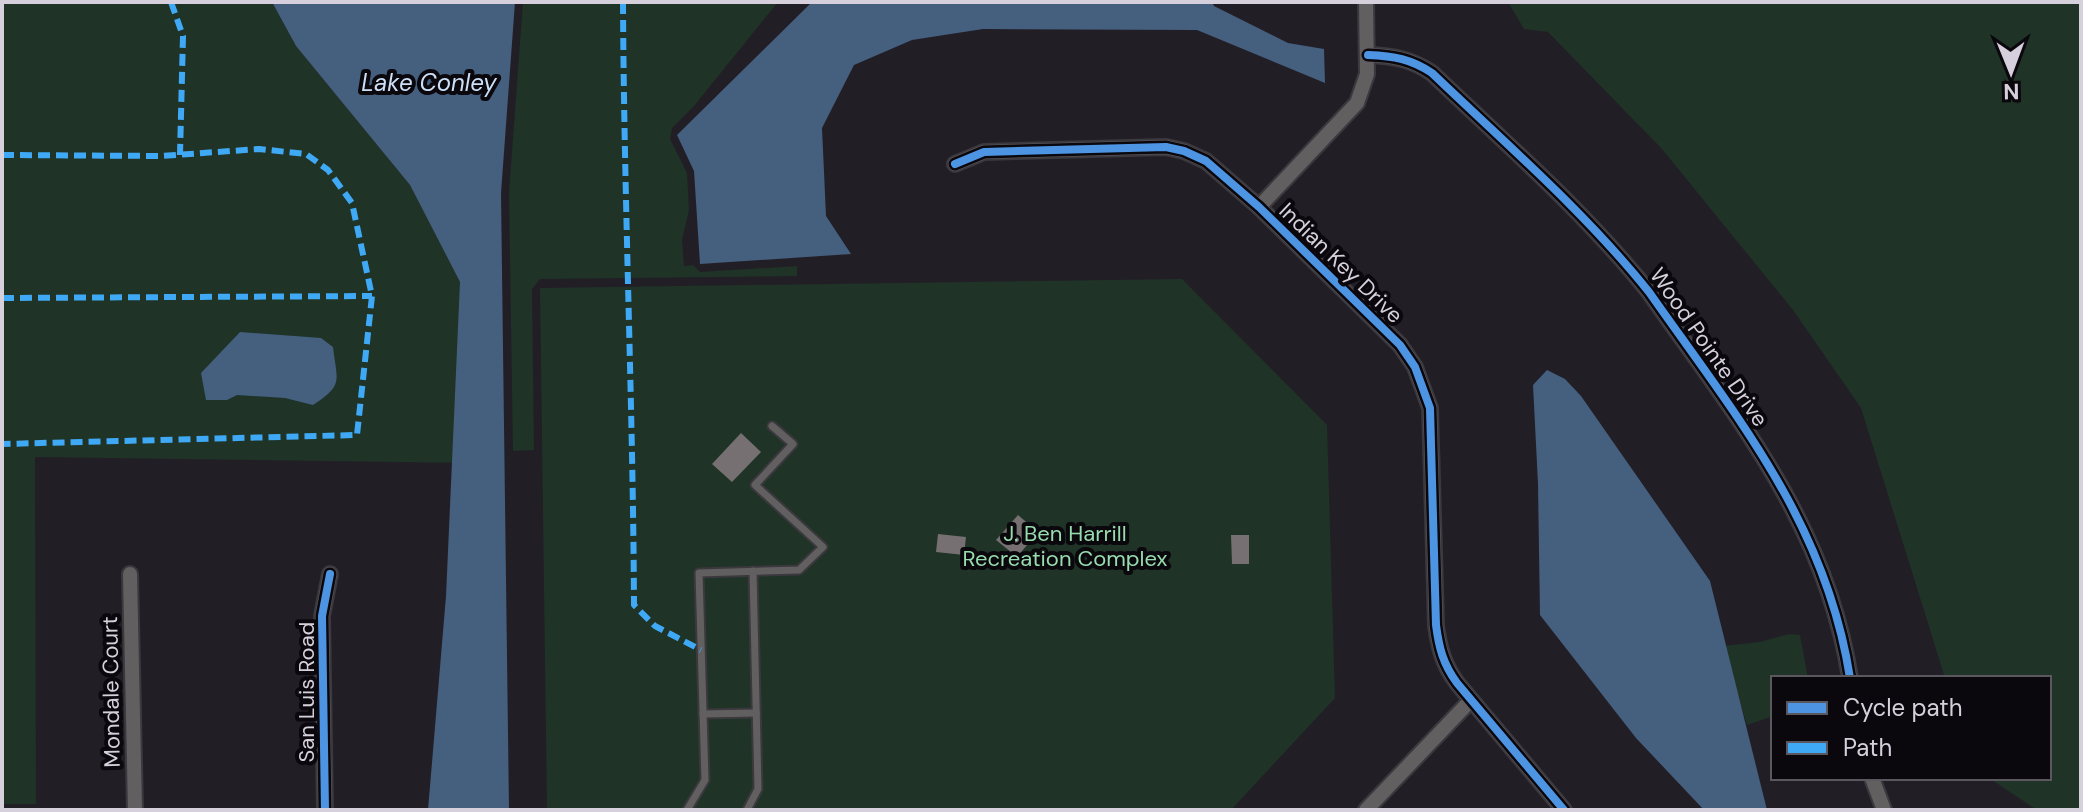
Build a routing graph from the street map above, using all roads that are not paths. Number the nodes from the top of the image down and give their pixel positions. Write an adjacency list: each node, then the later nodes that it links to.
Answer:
1 (1366, 2): 2 (street)
2 (1368, 55): 4 (street); 9 (street, Wood Pointe Drive)
3 (955, 164): 4 (street, Indian Key Drive)
4 (1259, 207): 10 (street, Indian Key Drive)
5 (772, 426): 6 (lane)
6 (753, 571): 11 (lane); 12 (lane)
7 (130, 574): 14 (street, Mondale Court)
8 (330, 574): 15 (street, San Luis Road)
9 (1850, 676)
10 (1471, 700): 18 (street); 19 (street, Indian Key Drive)
11 (756, 713): 12 (lane); 17 (lane)
12 (703, 714): 16 (lane)
13 (1873, 780): 20 (street)
14 (135, 810)
15 (325, 810)
16 (687, 810)
17 (747, 810)
18 (1366, 810)
19 (1564, 810)
20 (1884, 810)

